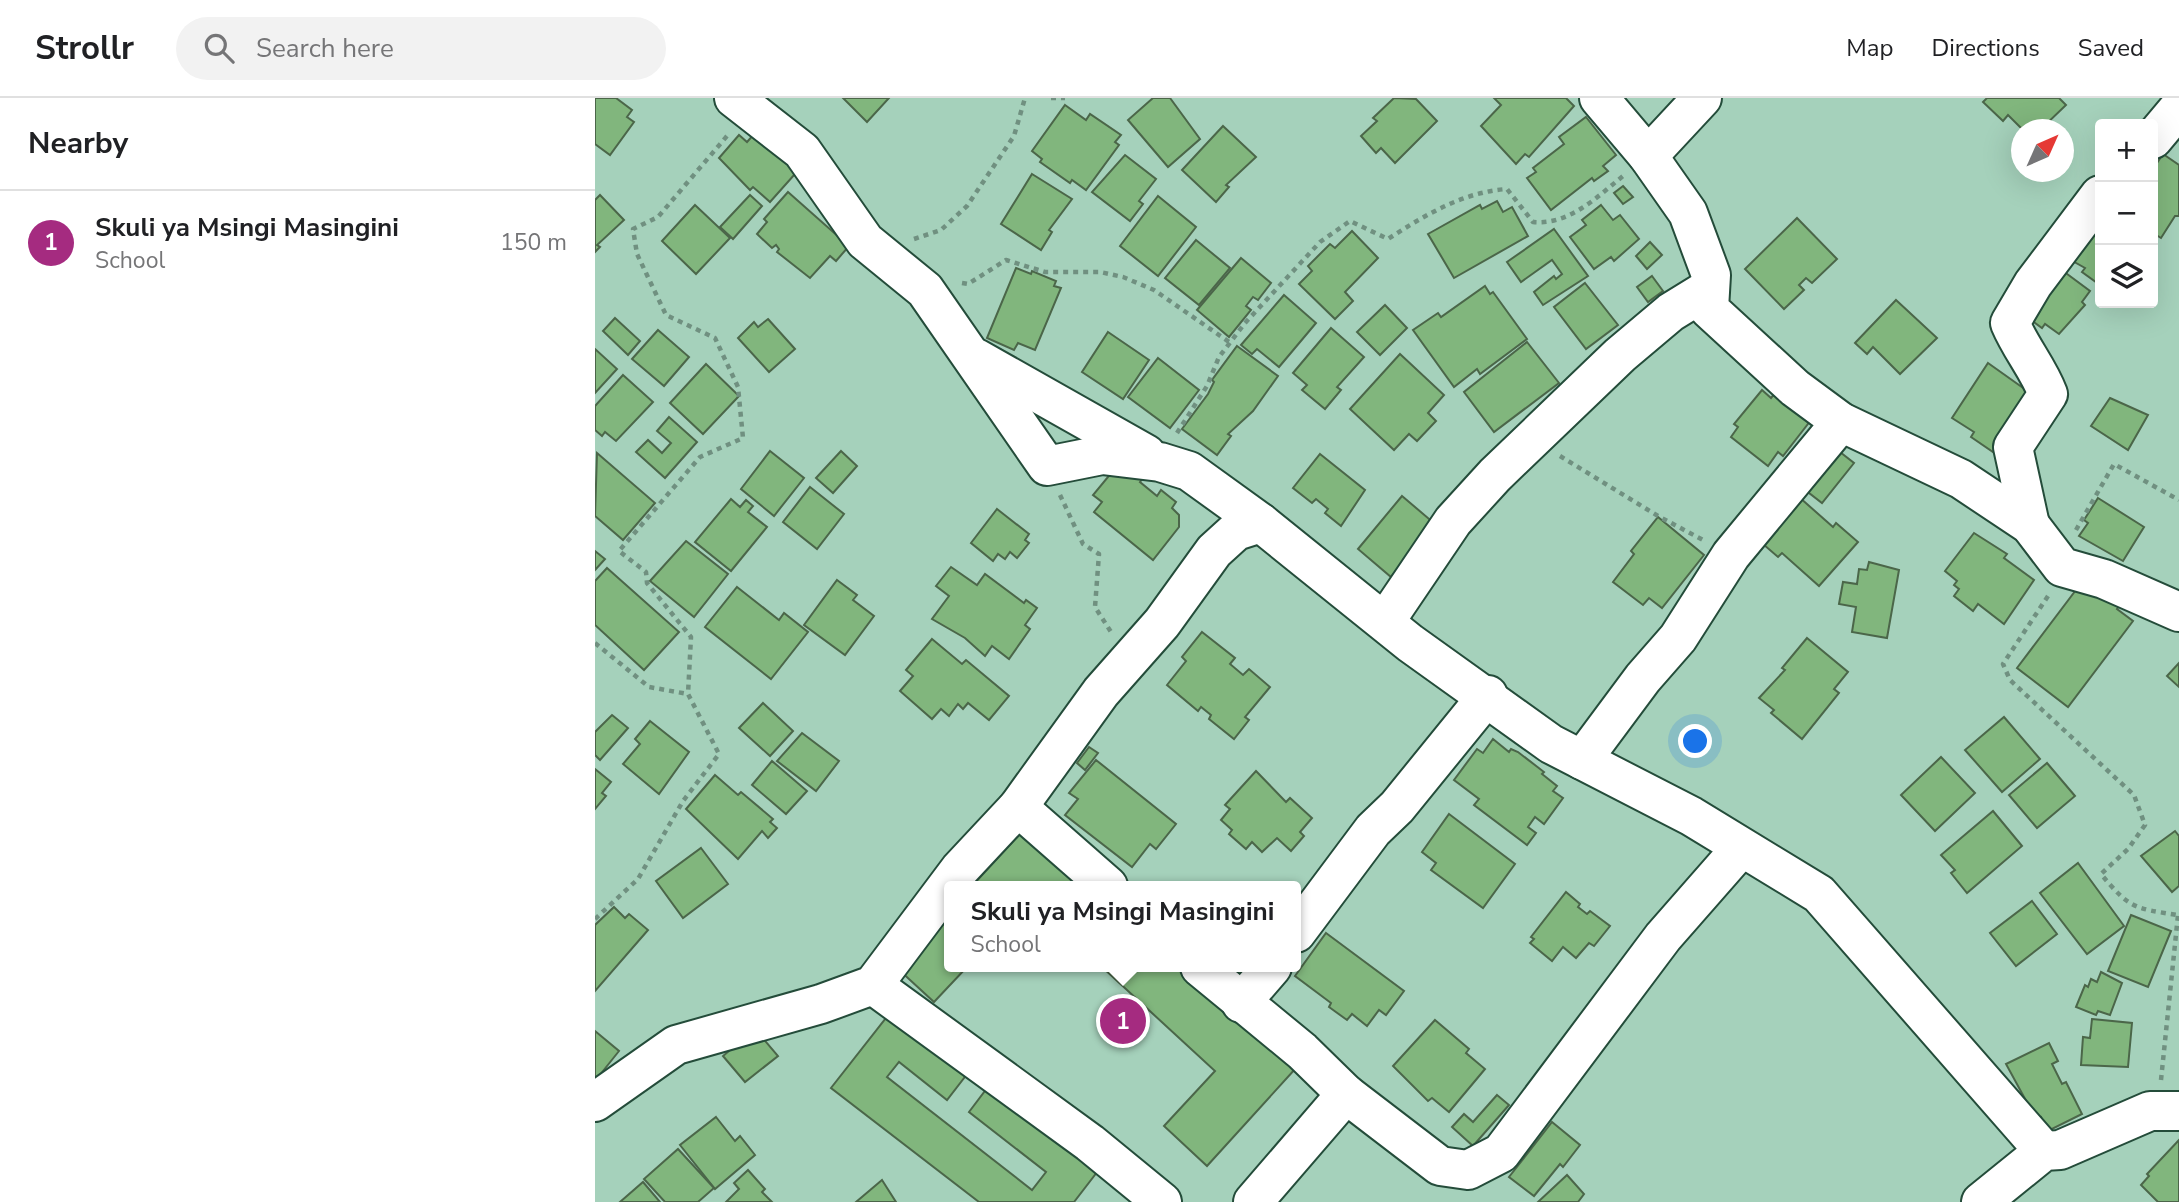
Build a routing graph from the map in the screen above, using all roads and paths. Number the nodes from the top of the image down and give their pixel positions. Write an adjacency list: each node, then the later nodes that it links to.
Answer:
1 (1025, 98): 9 (path)
2 (1051, 98): 3 (path)
3 (1065, 98)
4 (1599, 98): 7 (street)
5 (1702, 98): 7 (street)
6 (739, 103): 9 (street); 27 (path)
7 (1648, 156): 11 (street); 12 (path)
8 (2095, 202): 20 (street)
9 (865, 241): 13 (street)
10 (957, 281): 12 (path)
11 (1710, 288): 14 (street); 15 (street)
12 (1232, 344): 16 (path)
13 (968, 354): 16 (street); 17 (street)
14 (1841, 422): 20 (street); 21 (street)
15 (1532, 439): 21 (path); 24 (street)
16 (1160, 462): 17 (street); 19 (street)
17 (1047, 466): 26 (path)
18 (2179, 500): 22 (path)
19 (1261, 523): 24 (street); 26 (street)
20 (2031, 525): 22 (street)
21 (1731, 555): 29 (street)
22 (2062, 567): 23 (street); 35 (path)
23 (2179, 612)
24 (1386, 620): 28 (street)
25 (595, 643): 27 (path)
26 (1129, 659): 30 (street)
27 (688, 694): 36 (path)
28 (1488, 695): 29 (street); 37 (street)
29 (1582, 760): 31 (street)
30 (1018, 807): 32 (street); 33 (street)
31 (1741, 848): 42 (street); 45 (street)
32 (951, 881)
33 (1102, 881)
34 (944, 890): 40 (street)
35 (2178, 915): 44 (path)
36 (595, 919)
37 (1301, 926)
38 (1206, 972): 41 (street)
39 (1268, 972): 41 (street)
40 (873, 985): 43 (street); 46 (street)
41 (1241, 1003): 42 (street)
42 (1346, 1094): 47 (street)
43 (595, 1102)
44 (2164, 1111): 45 (street)
45 (2044, 1151): 48 (street)
46 (1162, 1202)
47 (1253, 1202)
48 (1981, 1202)

